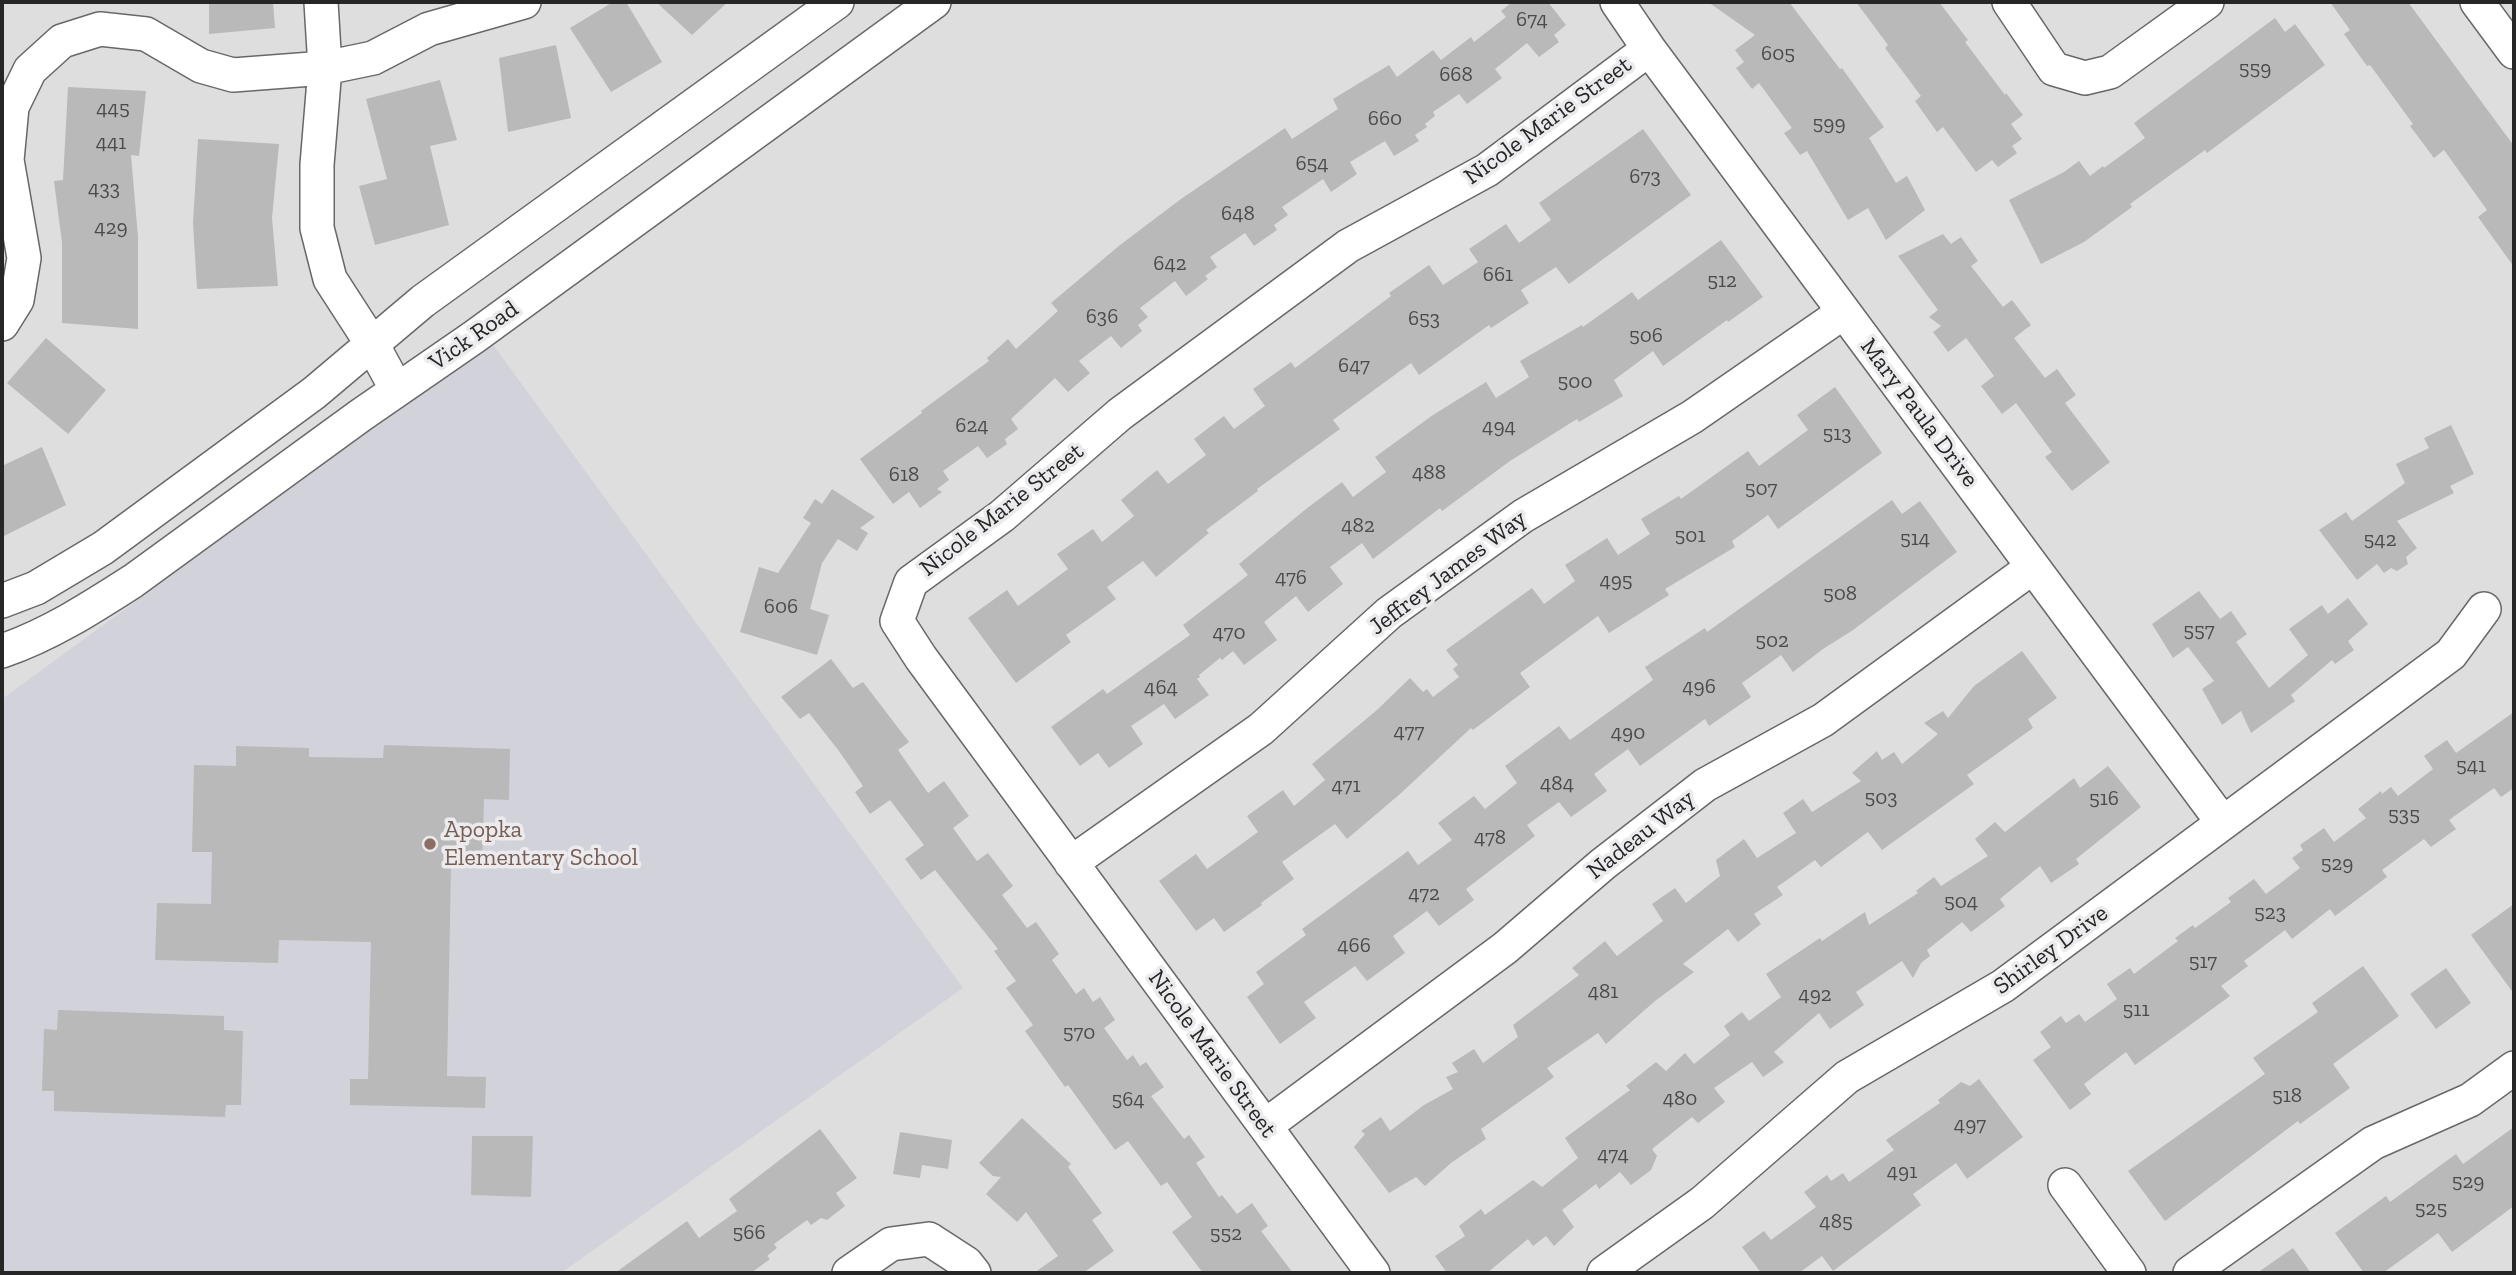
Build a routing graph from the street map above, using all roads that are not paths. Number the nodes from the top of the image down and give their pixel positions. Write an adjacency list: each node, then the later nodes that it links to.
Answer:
1 (320, 2): 11 (street)
2 (524, 2): 11 (street)
3 (837, 2): 14 (street)
4 (934, 2): 15 (street, Vick Road)
5 (1617, 2): 9 (street, Mary Paula Drive)
6 (2009, 2): 7 (street)
7 (2207, 2)
8 (2477, 2): 10 (street)
9 (1649, 49): 12 (street, Mary Paula Drive); 21 (street, Nicole Marie Street)
10 (2514, 52)
11 (325, 68): 13 (street); 14 (street)
12 (1844, 312): 16 (street, Mary Paula Drive); 21 (street, Jeffrey James Way)
13 (2, 324)
14 (372, 344): 15 (street); 17 (street)
15 (397, 390): 19 (street, Vick Road)
16 (2033, 567): 20 (street, Mary Paula Drive); 23 (street, Nadeau Way)
17 (2, 601)
18 (2484, 609): 20 (street, Shirley Drive)
19 (2, 651)
20 (2223, 823): 28 (street, Shirley Drive)
21 (1071, 863): 23 (street, Nicole Marie Street)
22 (2514, 1068): 30 (street)
23 (1265, 1126): 27 (street, Nicole Marie Street)
24 (2065, 1185): 29 (street)
25 (849, 1273): 26 (street)
26 (974, 1273)
27 (1373, 1273)
28 (1604, 1273)
29 (2129, 1273)
30 (2190, 1273)

